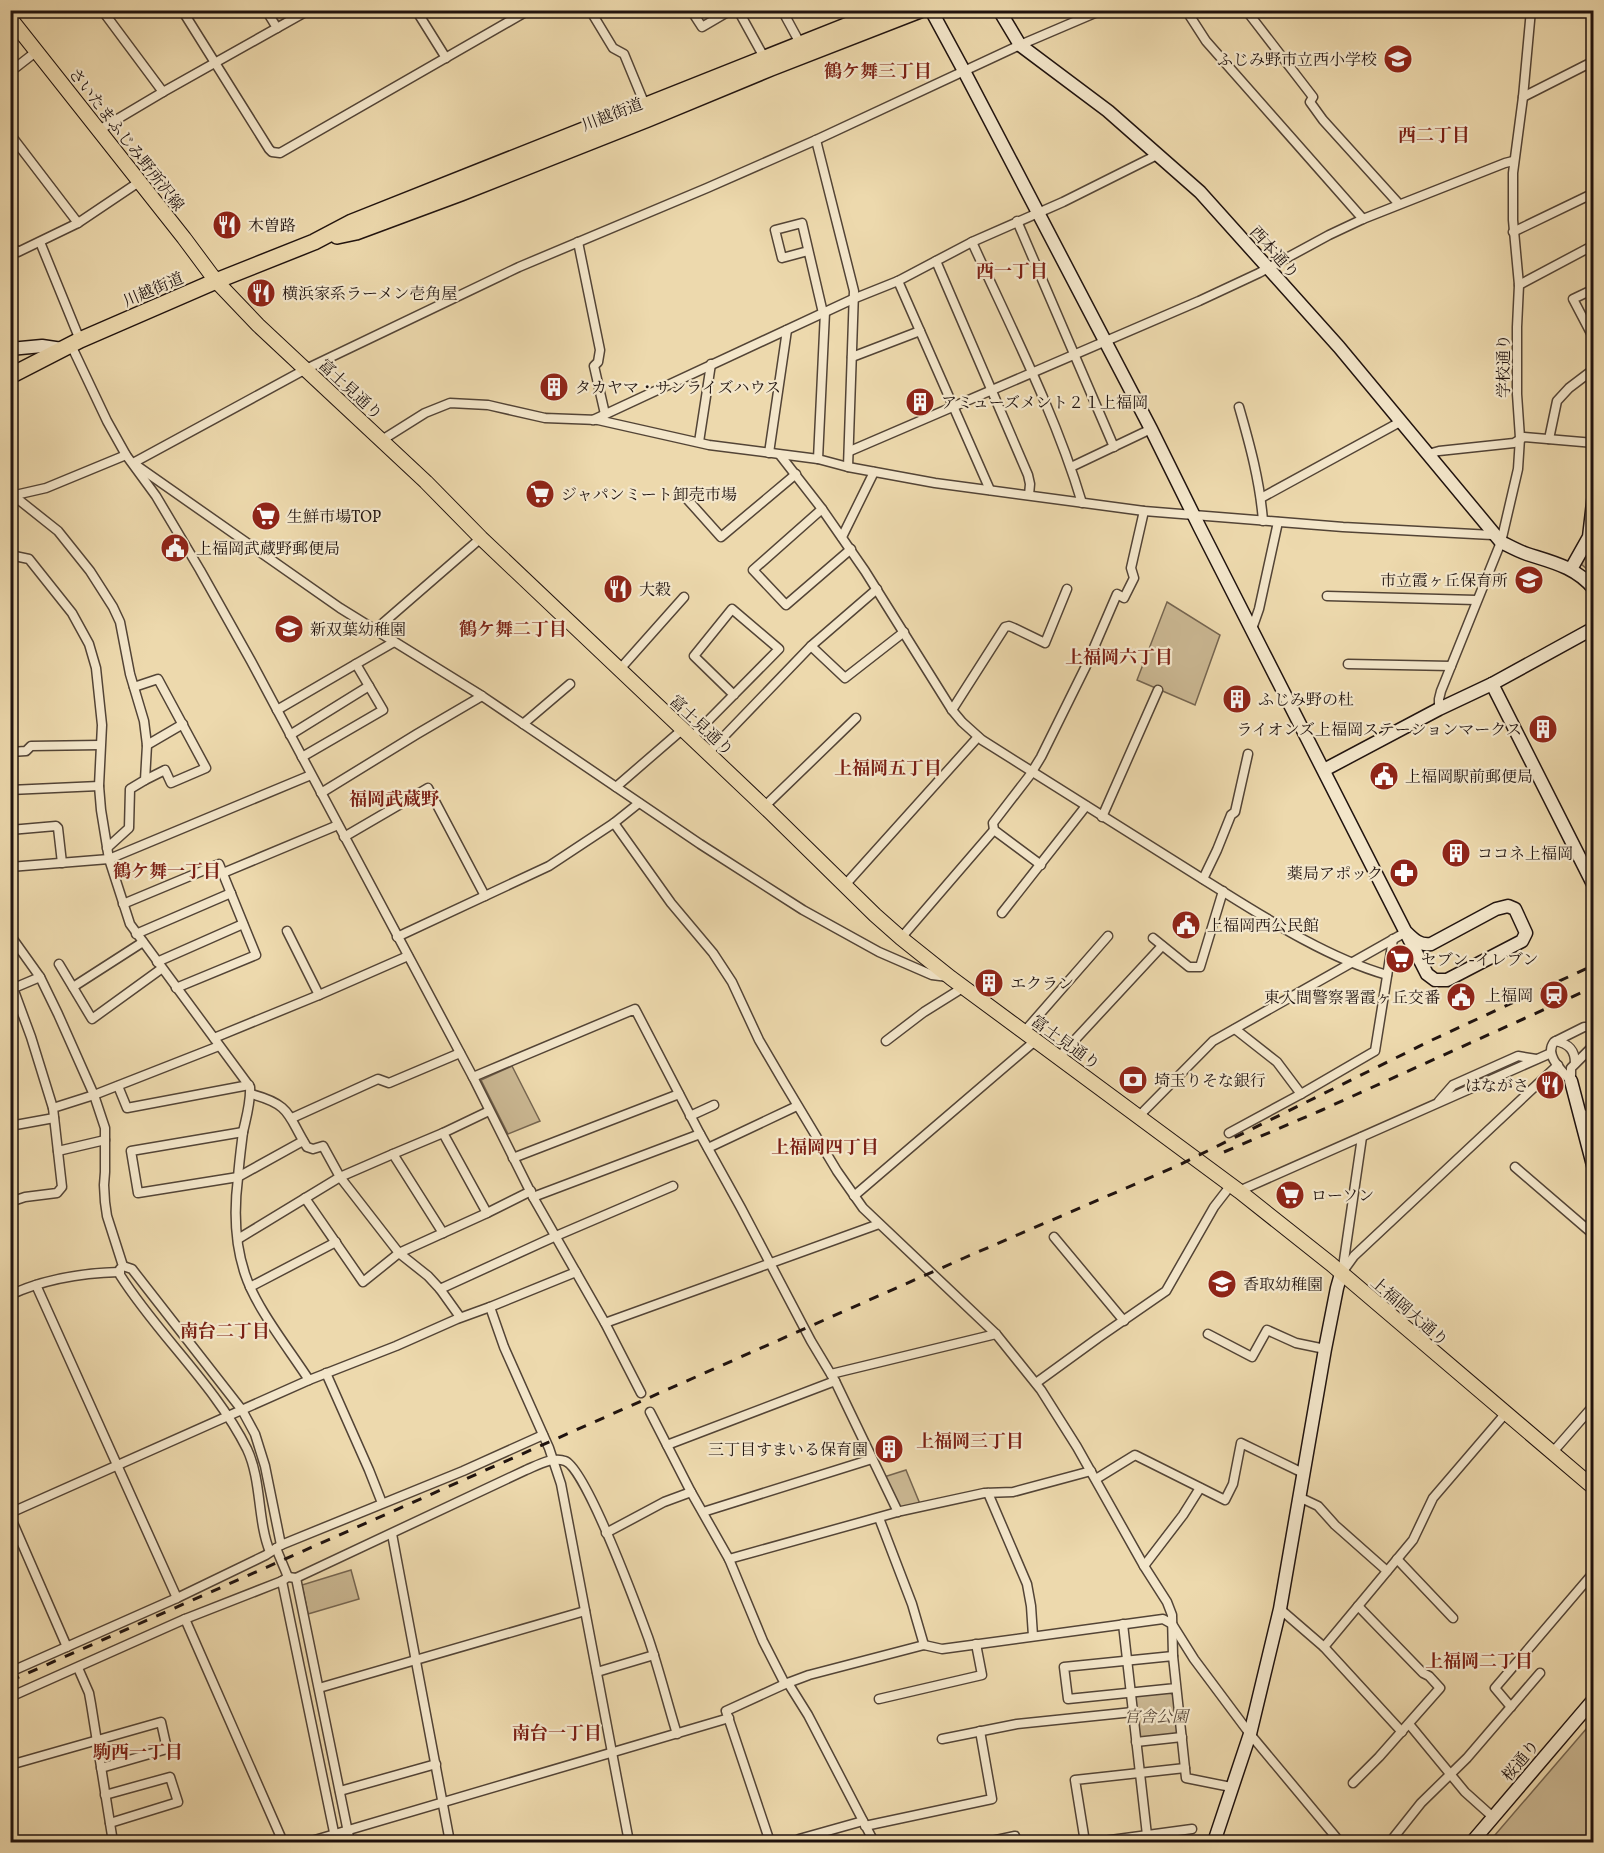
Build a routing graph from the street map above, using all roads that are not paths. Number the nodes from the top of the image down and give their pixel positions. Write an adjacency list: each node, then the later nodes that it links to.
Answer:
1 (102, 10): 31 (street)
2 (182, 10): 28 (street)
3 (266, 10): 21 (street)
4 (309, 10): 21 (street)
5 (416, 10): 25 (street)
6 (529, 10): 25 (street)
7 (590, 10): 33 (street)
8 (692, 10): 9 (street)
9 (730, 10)
10 (738, 10): 26 (street)
11 (782, 10): 22 (street)
12 (886, 10): 22 (highway, 川越街道)
13 (920, 10): 47 (highway, 川越街道)
14 (931, 10): 29 (street)
15 (999, 10): 23 (street, 西本通り)
16 (1102, 10): 23 (street)
17 (1186, 10): 43 (street)
18 (1246, 10): 41 (street)
19 (1531, 10): 32 (street, 学校通り)
20 (10, 18): 24 (main road, さいたまふじみ野所沢線)
21 (277, 28): 28 (street)
22 (801, 45): 26 (highway, 川越街道)
23 (1020, 45): 29 (street); 37 (street, 西本通り)
24 (37, 51): 30 (street); 34 (main road, さいたまふじみ野所沢線)
25 (446, 58): 28 (street)
26 (765, 59): 33 (highway, 川越街道)
27 (1593, 61): 32 (street)
28 (215, 62): 31 (street)
29 (964, 71): 36 (street); 42 (street)
30 (10, 72)
31 (163, 92): 34 (street)
32 (1523, 97): 38 (street, 学校通り)
33 (645, 105): 47 (highway, 川越街道)
34 (99, 130): 39 (main road, さいたまふじみ野所沢線)
35 (10, 134): 45 (street)
36 (816, 140): 48 (street); 60 (street)
37 (1157, 155): 42 (street); 55 (street, 西本通り)
38 (1513, 162): 41 (street); 46 (street, 学校通り)
39 (139, 182): 45 (street); 56 (main road, さいたまふじみ野所沢線)
40 (1593, 194): 46 (street)
41 (1399, 204): 43 (street)
42 (1038, 212): 44 (street); 65 (street)
43 (1363, 219): 55 (street)
44 (1017, 221): 49 (street); 68 (street)
45 (78, 223): 50 (street)
46 (1513, 232): 58 (street, 学校通り)
47 (314, 242): 56 (highway, 川越街道)
48 (578, 242): 71 (street); 78 (street)
49 (972, 242): 54 (street); 73 (street)
50 (40, 243): 51 (street); 66 (street)
51 (10, 245)
52 (1593, 245): 58 (street)
53 (808, 251): 53 (street); 61 (street)
54 (936, 261): 57 (street); 75 (street)
55 (1268, 269): 65 (street); 80 (street, 西本通り)
56 (216, 281): 66 (highway, 川越街道); 71 (main road, 富士見通り)
57 (898, 281): 60 (street); 63 (street)
58 (1519, 285): 82 (street, 学校通り)
59 (1593, 289): 64 (street)
60 (853, 299): 61 (street); 69 (street)
61 (824, 313): 62 (street); 93 (street)
62 (787, 330): 70 (street); 89 (street)
63 (920, 331): 69 (street); 77 (street)
64 (1593, 339)
65 (1105, 342): 68 (street); 81 (street)
66 (71, 344): 67 (street); 74 (highway, 川越街道); 91 (street)
67 (10, 349)
68 (1075, 355): 73 (street); 87 (street)
69 (852, 357): 88 (street)
70 (711, 364): 78 (street); 85 (street)
71 (306, 369): 84 (main road, 富士見通り); 94 (street)
72 (1593, 369): 83 (street)
73 (1032, 374): 75 (street); 96 (street)
74 (10, 376)
75 (992, 391): 77 (street); 101 (street)
76 (1239, 407): 103 (street)
77 (953, 408): 88 (street); 99 (street)
78 (605, 414): 79 (street)
79 (593, 420): 84 (street); 85 (street)
80 (1400, 422): 90 (street, 西本通り); 103 (street)
81 (1151, 429): 87 (street); 108 (street)
82 (1520, 438): 83 (street); 90 (street); 113 (street, 学校通り)
83 (1549, 439): 86 (street)
84 (382, 440): 112 (main road, 富士見通り)
85 (699, 442): 89 (street)
86 (1593, 443)
87 (1114, 447): 96 (street)
88 (850, 451): 95 (street)
89 (769, 453): 92 (street)
90 (1428, 454): 113 (street, 西本通り)
91 (126, 455): 94 (street); 102 (street)
92 (780, 455): 93 (street); 98 (street)
93 (818, 459): 95 (street)
94 (133, 463): 125 (street); 141 (street)
95 (848, 467): 97 (street)
96 (1071, 467): 105 (street)
97 (874, 472): 99 (street); 111 (street)
98 (796, 474): 104 (street); 106 (street)
99 (990, 490): 101 (street)
100 (1593, 494): 116 (street)
101 (1029, 495): 105 (street)
102 (12, 496): 136 (street)
103 (1261, 498): 109 (street)
104 (687, 499)
105 (1082, 503): 107 (street)
106 (822, 509): 111 (street); 114 (street)
107 (1144, 511): 108 (street); 156 (street)
108 (1194, 516): 109 (street); 123 (street)
109 (1263, 521): 110 (street)
110 (1278, 522): 113 (street); 123 (street)
111 (842, 537): 114 (street)
112 (481, 538): 125 (street); 132 (main road, 富士見通り)
113 (1497, 538): 116 (street); 122 (street, 学校通り)
114 (851, 549): 117 (street)
115 (10, 555): 149 (street)
116 (1571, 568): 119 (street)
117 (876, 589): 126 (street); 128 (street)
118 (1067, 589): 142 (street)
119 (1593, 589)
120 (1327, 596): 122 (street)
121 (684, 597): 132 (street)
122 (1476, 600): 131 (street, 学校通り)
123 (1252, 628): 155 (street)
124 (1593, 628): 134 (street)
125 (375, 630): 127 (street)
126 (904, 632): 128 (street); 142 (street)
127 (394, 642): 129 (street); 139 (street)
128 (811, 646): 152 (street)
129 (356, 664): 135 (street); 141 (street)
130 (1348, 664): 131 (street)
131 (1451, 666): 140 (street, 学校通り)
132 (620, 669): 146 (main road, 富士見通り)
133 (570, 684): 145 (street)
134 (1492, 684): 140 (street); 180 (street)
135 (369, 686): 147 (street); 154 (street)
136 (134, 687): 144 (street); 150 (street)
137 (1158, 690): 166 (street)
138 (734, 695): 138 (street); 146 (street)
139 (482, 696): 145 (street); 162 (street)
140 (1439, 709): 155 (street)
141 (277, 710): 147 (street)
142 (952, 710): 148 (street)
143 (856, 718): 164 (street)
144 (183, 724): 150 (street); 158 (street)
145 (523, 724): 160 (street)
146 (687, 733): 152 (main road, 富士見通り); 160 (street)
147 (290, 735): 154 (street)
148 (978, 737): 156 (street); 179 (street)
149 (100, 745): 151 (street); 159 (street)
150 (147, 745): 158 (street)
151 (10, 752)
152 (708, 753): 164 (main road, 富士見通り)
153 (1248, 754): 178 (street)
154 (302, 758): 157 (street)
155 (1324, 770): 188 (street)
156 (1032, 772): 165 (street); 170 (street)
157 (311, 775): 162 (street); 173 (street)
158 (145, 780): 172 (street)
159 (99, 786): 161 (street); 172 (street)
160 (616, 787): 163 (street)
161 (10, 790)
162 (321, 793): 168 (street)
163 (639, 803): 167 (street); 206 (street)
164 (765, 807): 179 (main road, 富士見通り)
165 (1086, 807): 166 (street); 175 (street)
166 (1102, 817): 178 (street)
167 (614, 823): 183 (street); 232 (street)
168 (338, 825): 171 (street); 177 (street)
169 (10, 830): 174 (street)
170 (994, 830): 175 (street); 193 (street)
171 (344, 837): 183 (street); 192 (street)
172 (107, 848): 173 (street)
173 (109, 859): 174 (street); 184 (street)
174 (62, 863): 176 (street)
175 (1041, 865): 185 (street)
176 (10, 867)
177 (223, 873): 182 (street); 184 (street)
178 (1203, 879): 181 (street)
179 (845, 885): 193 (main road, 富士見通り)
180 (1593, 886)
181 (1223, 891): 198 (street); 200 (street)
182 (231, 893): 186 (street); 189 (street)
183 (485, 896): 192 (street)
184 (123, 904): 189 (street)
185 (1002, 913)
186 (243, 924): 202 (street); 210 (street)
187 (286, 931): 211 (street)
188 (1406, 932): 195 (street); 197 (street); 203 (street)
189 (136, 934): 196 (street)
190 (10, 935): 205 (street)
191 (1108, 936): 214 (street)
192 (397, 937): 199 (street)
193 (901, 938): 206 (main road, 富士見通り)
194 (1154, 938): 198 (street)
195 (1394, 939): 200 (street); 204 (street)
196 (143, 942): 202 (street); 208 (street)
197 (1431, 944): 203 (street); 203 (street)
198 (1162, 946): 222 (street)
199 (408, 956): 211 (street); 220 (street)
200 (1352, 963): 204 (street); 212 (street)
201 (59, 964): 208 (street)
202 (159, 965): 208 (street); 210 (street)
203 (1423, 965)
204 (1387, 975): 229 (street)
205 (40, 977): 207 (street); 230 (street)
206 (951, 978): 209 (main road, 富士見通り)
207 (12, 987): 233 (street)
208 (73, 987)
209 (964, 987): 214 (main road, 富士見通り); 216 (street)
210 (176, 988): 215 (street)
211 (319, 995): 215 (street)
212 (1235, 1029): 229 (street); 238 (street)
213 (1593, 1032): 217 (street)
214 (1030, 1037): 222 (main road, 富士見通り); 261 (street)
215 (214, 1038): 219 (street)
216 (885, 1041)
217 (1556, 1041): 221 (street); 224 (street)
218 (1593, 1044): 224 (street)
219 (219, 1046): 226 (street); 227 (street)
220 (460, 1053): 225 (street); 240 (street)
221 (1551, 1053): 223 (street); 246 (street)
222 (1059, 1057): 238 (main road, 富士見通り)
223 (1559, 1066): 224 (street); 276 (street)
224 (1572, 1071): 237 (street)
225 (473, 1077): 228 (street); 234 (street)
226 (118, 1086): 227 (street); 230 (street)
227 (250, 1090): 240 (street); 242 (street)
228 (679, 1094): 236 (street); 252 (street)
229 (1301, 1094): 244 (street)
230 (94, 1095): 233 (street); 247 (street)
231 (714, 1105): 236 (street)
232 (798, 1106): 249 (street); 261 (street)
233 (53, 1108): 239 (street)
234 (489, 1111): 243 (street); 252 (street)
235 (1593, 1113): 237 (street)
236 (690, 1116): 245 (street)
237 (1580, 1116): 255 (street)
238 (1138, 1117): 253 (main road, 富士見通り)
239 (54, 1118): 241 (street); 250 (street)
240 (292, 1118): 248 (street)
241 (10, 1126)
242 (243, 1132): 257 (street); 257 (street)
243 (443, 1133): 251 (street); 264 (street)
244 (1229, 1133)
245 (700, 1134): 249 (street); 260 (street)
246 (1362, 1137): 259 (street); 276 (street)
247 (105, 1140): 250 (street); 274 (street)
248 (303, 1141): 256 (street); 257 (street)
249 (708, 1148): 273 (street)
250 (58, 1150): 263 (street)
251 (393, 1154): 256 (street); 266 (street)
252 (513, 1158): 260 (street)
253 (1198, 1160): 259 (main road, 上福岡大通り)
254 (1515, 1167): 267 (street)
255 (1593, 1169)
256 (340, 1177): 262 (street); 272 (street)
257 (238, 1178): 270 (street)
258 (673, 1186): 268 (street)
259 (1235, 1188): 276 (main road, 上福岡大通り); 283 (street)
260 (532, 1194): 264 (street); 268 (street)
261 (854, 1196): 265 (street)
262 (305, 1198): 270 (street); 271 (street)
263 (10, 1202)
264 (487, 1213): 266 (street)
265 (879, 1224): 273 (street); 285 (street)
266 (443, 1233): 272 (street)
267 (1593, 1235)
268 (556, 1236): 275 (street); 279 (street)
269 (1054, 1237): 283 (street)
270 (238, 1239): 278 (street)
271 (336, 1242): 272 (street); 278 (street)
272 (399, 1253): 279 (street)
273 (770, 1264): 284 (street); 289 (street)
274 (121, 1269): 277 (street); 294 (street); 297 (street)
275 (576, 1272): 281 (street); 284 (street)
276 (1341, 1274): 287 (street); 296 (main road, 上福岡大通り)
277 (36, 1285): 280 (street); 303 (street)
278 (250, 1287): 290 (street)
279 (440, 1290): 282 (street)
280 (10, 1295)
281 (490, 1307): 282 (street); 298 (street)
282 (460, 1317): 288 (street)
283 (1124, 1321): 291 (street)
284 (605, 1323): 292 (street)
285 (996, 1334): 289 (street); 291 (street)
286 (1208, 1334): 287 (street)
287 (1325, 1349): 304 (street)
288 (326, 1373): 290 (street); 311 (street)
289 (833, 1378): 299 (street); 301 (street)
290 (309, 1380): 294 (street)
291 (1036, 1383): 305 (street)
292 (641, 1393)
293 (1593, 1405): 300 (street)
294 (242, 1410): 297 (street); 318 (street)
295 (650, 1412): 299 (street)
296 (1505, 1414): 300 (main road, 上福岡大通り); 320 (street)
297 (228, 1416): 303 (street); 318 (street)
298 (543, 1435): 302 (street); 311 (street)
299 (667, 1446): 308 (street)
300 (1552, 1453): 307 (main road, 上福岡大通り)
301 (872, 1459): 312 (street); 313 (street)
302 (554, 1461): 316 (street); 317 (street); 328 (street)
303 (118, 1464): 314 (street); 325 (street)
304 (1303, 1473): 306 (street); 310 (street)
305 (1094, 1475): 306 (street); 309 (street); 321 (street)
306 (1200, 1488): 321 (street)
307 (1593, 1488)
308 (691, 1492): 312 (street); 316 (street)
309 (988, 1493): 313 (street); 333 (street)
310 (1299, 1497): 322 (street); 327 (street)
311 (382, 1503): 318 (street)
312 (703, 1512): 319 (street)
313 (898, 1512): 315 (street)
314 (10, 1514): 336 (street)
315 (879, 1518): 319 (street); 335 (street)
316 (606, 1533): 338 (street)
317 (392, 1534): 324 (street); 341 (street)
318 (275, 1549): 324 (street); 325 (street)
319 (729, 1559): 346 (street)
320 (1397, 1559): 322 (street); 329 (street)
321 (1144, 1566): 332 (street)
322 (1387, 1571): 326 (street)
323 (1593, 1572): 353 (street)
324 (289, 1579): 330 (street); 347 (street); 383 (street)
325 (177, 1598): 336 (street)
326 (1358, 1606): 337 (street); 356 (street)
327 (1280, 1609): 337 (street); 360 (street)
328 (585, 1611): 341 (street); 344 (street)
329 (1453, 1618)
330 (185, 1619): 342 (street); 385 (street)
331 (1123, 1624): 332 (street); 333 (street); 340 (street)
332 (1172, 1624): 339 (street); 360 (street)
333 (1033, 1636): 334 (street)
334 (976, 1644): 335 (street); 351 (street)
335 (924, 1645): 346 (street)
336 (67, 1647): 343 (street)
337 (1324, 1647): 358 (street)
338 (654, 1655): 344 (street); 359 (street)
339 (1173, 1656): 340 (street); 348 (street)
340 (1127, 1660): 349 (street); 349 (street)
341 (416, 1661): 347 (street); 366 (street)
342 (78, 1668): 350 (street); 363 (street)
343 (10, 1672)
344 (597, 1672): 365 (street)
345 (1540, 1673): 353 (street)
346 (786, 1684): 355 (street); 379 (street)
347 (319, 1688): 374 (street)
348 (1176, 1688): 349 (street); 361 (street)
349 (1130, 1693): 354 (street)
350 (10, 1697)
351 (879, 1699)
352 (1593, 1699): 377 (street, 桜通り)
353 (1511, 1707): 371 (street)
354 (1132, 1712): 357 (street); 364 (street)
355 (729, 1718): 359 (street); 390 (street)
356 (1408, 1724): 358 (street); 371 (street)
357 (980, 1731): 362 (street); 379 (street)
358 (1402, 1732): 372 (street)
359 (677, 1734): 365 (street)
360 (1250, 1734): 373 (street); 398 (street)
361 (1182, 1737): 364 (street); 369 (street)
362 (942, 1739)
363 (98, 1740): 367 (street); 368 (street); 368 (street)
364 (1136, 1742): 370 (street)
365 (612, 1752): 376 (street); 389 (street)
366 (436, 1764): 374 (street); 376 (street)
367 (10, 1765)
368 (101, 1768): 375 (street)
369 (1185, 1768): 370 (street); 373 (street)
370 (1140, 1774): 382 (street); 395 (street)
371 (1451, 1775): 377 (street); 399 (street)
372 (1353, 1784)
373 (1231, 1787): 397 (street)
374 (340, 1791): 381 (street)
375 (105, 1796): 378 (street); 378 (street)
376 (443, 1803): 381 (street); 388 (street)
377 (1494, 1818): 400 (street, 桜通り)
378 (110, 1823): 384 (street)
379 (864, 1823): 391 (street); 392 (street)
380 (1192, 1829): 382 (street)
381 (348, 1831): 383 (street); 387 (street)
382 (1147, 1836): 396 (street)
383 (335, 1839): 386 (street)
384 (113, 1842)
385 (283, 1842)
386 (308, 1842)
387 (350, 1842)
388 (450, 1842)
389 (629, 1842)
390 (770, 1842)
391 (798, 1842)
392 (874, 1842)
393 (987, 1842): 394 (street)
394 (1017, 1842)
395 (1085, 1842)
396 (1096, 1842)
397 (1214, 1842)
398 (1340, 1842)
399 (1390, 1842)
400 (1472, 1842)

